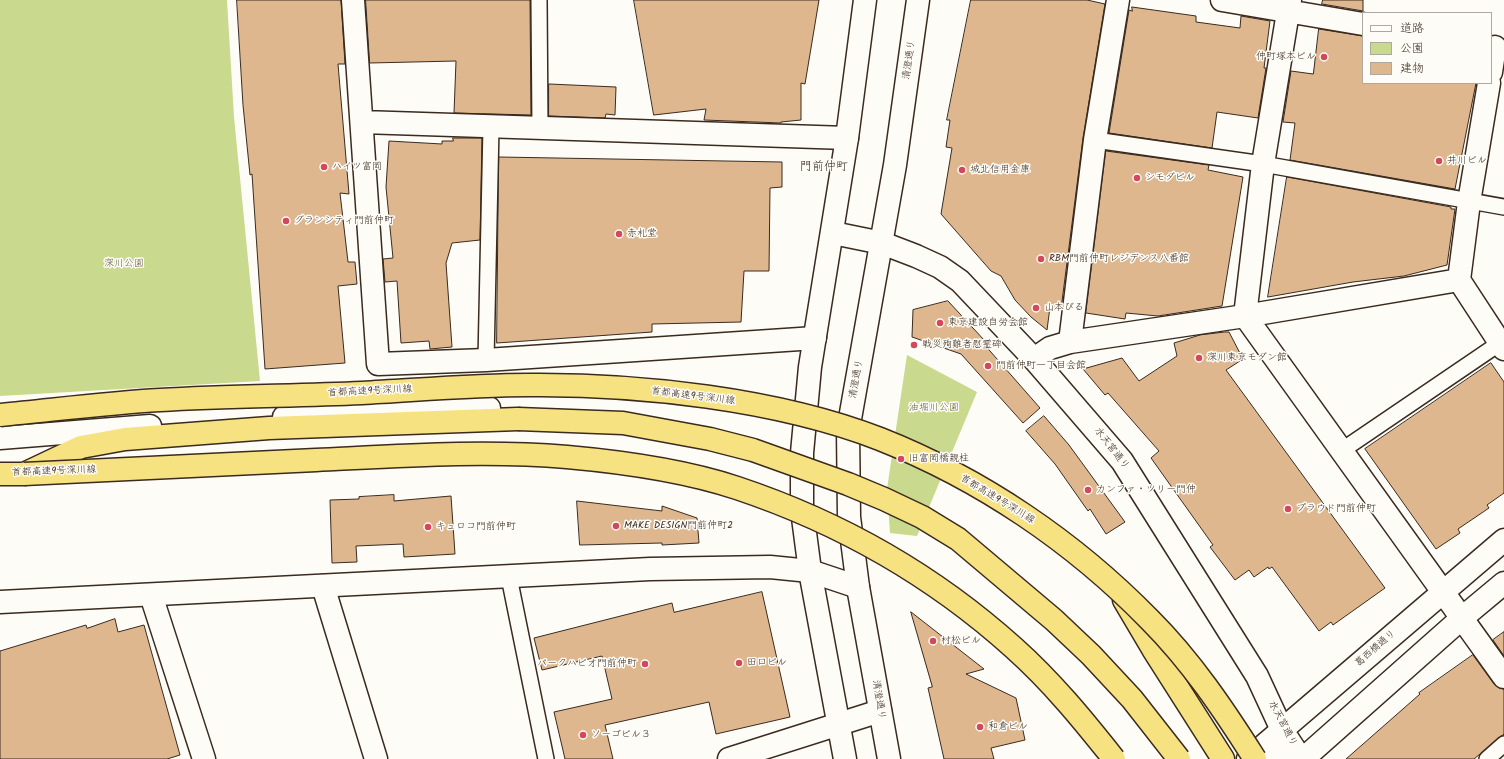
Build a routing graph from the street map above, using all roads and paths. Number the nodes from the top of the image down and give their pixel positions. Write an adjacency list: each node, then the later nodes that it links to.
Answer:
1 (353, 0): 12 (street)
2 (539, 0): 14 (lane)
3 (865, 0): 15 (street)
4 (918, 0): 21 (street, 清澄通り)
5 (1118, 0): 16 (street)
6 (1222, 0): 7 (street)
7 (1289, 6): 8 (street); 17 (street)
8 (1362, 24)
9 (1497, 48): 10 (street)
10 (1492, 68)
11 (1489, 84): 18 (street)
12 (362, 122): 13 (street); 28 (street)
13 (491, 127): 14 (street); 28 (lane)
14 (540, 128): 15 (street)
15 (847, 138): 20 (street)
16 (1095, 140): 17 (lane); 25 (street)
17 (1263, 164): 18 (lane); 23 (street)
18 (1469, 202): 19 (lane); 22 (street)
19 (1504, 207)
20 (832, 233): 21 (street, 水天宮通り); 24 (street)
21 (882, 243): 27 (street, 水天宮通り); 40 (street, 清澄通り)
22 (1459, 280): 23 (street); 26 (street)
23 (1245, 316): 25 (street); 32 (street)
24 (815, 338): 28 (street); 36 (street)
25 (1070, 342): 27 (street)
26 (1502, 346): 32 (lane)
27 (1034, 359): 49 (street, 水天宮通り)
28 (486, 360)
29 (489, 408): 31 (street)
30 (0, 415): 41 (highway, 首都高速9号深川線, bridge)
31 (0, 438)
32 (1341, 451): 42 (street)
33 (0, 474): 34 (highway, 首都高速9号深川線)
34 (24, 474): 57 (highway, 首都高速9号深川線, bridge); 58 (highway, bridge)
35 (1504, 540): 42 (street, 葛西橋通り)
36 (810, 571): 37 (street); 40 (street); 48 (street)
37 (509, 577): 39 (street); 53 (lane)
38 (1504, 583): 45 (street)
39 (323, 586): 43 (street); 52 (street)
40 (858, 587): 47 (street, 清澄通り)
41 (1118, 588): 59 (highway, bridge); 61 (highway, 首都高速9号深川線, bridge)
42 (1443, 592): 45 (street); 49 (street, 葛西橋通り)
43 (150, 595): 44 (street); 51 (street)
44 (0, 602)
45 (1462, 618): 46 (street); 63 (street)
46 (1504, 677)
47 (880, 711): 48 (street); 56 (street, 清澄通り)
48 (839, 724): 54 (street); 55 (street)
49 (1282, 730): 60 (street, 葛西橋通り); 62 (street); 63 (street, 水天宮通り)
50 (1504, 744): 64 (lane)
51 (204, 759)
52 (376, 759)
53 (546, 759)
54 (729, 759)
55 (846, 759)
56 (890, 759)
57 (1114, 759)
58 (1178, 759)
59 (1223, 759)
60 (1248, 759)
61 (1255, 759)
62 (1277, 759)
63 (1302, 759)
64 (1487, 759)

